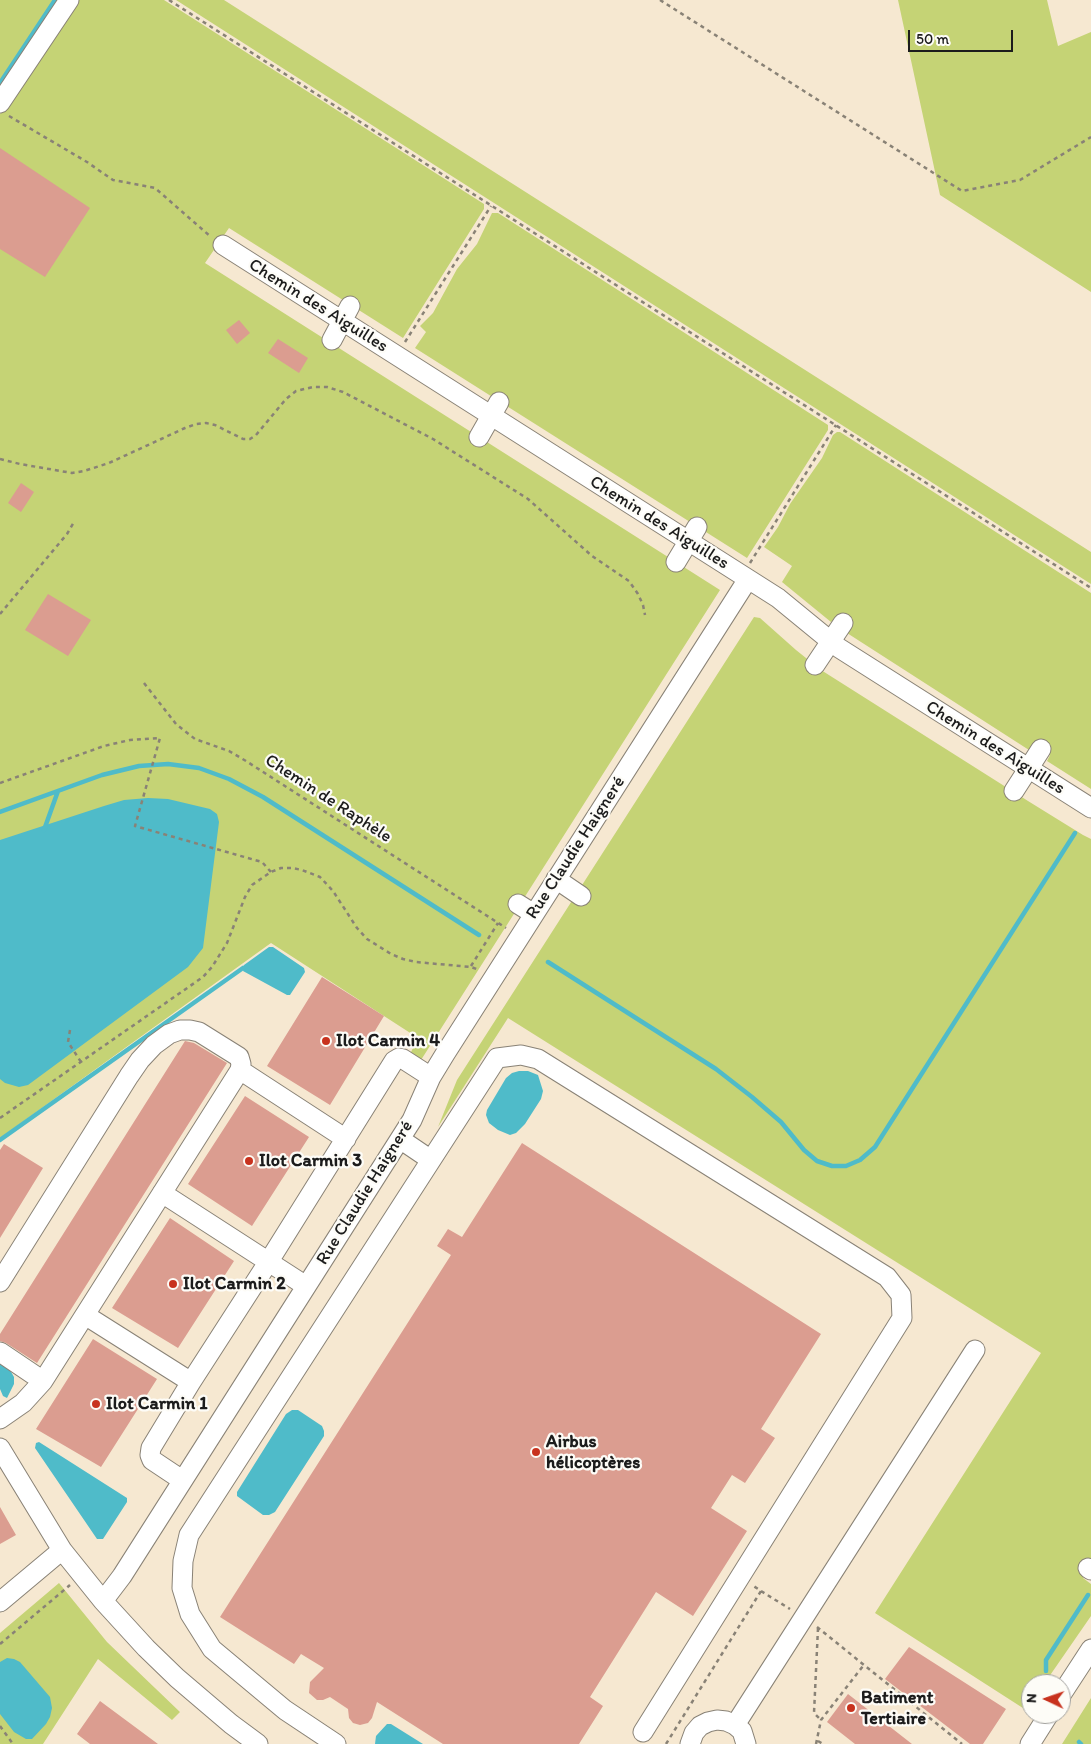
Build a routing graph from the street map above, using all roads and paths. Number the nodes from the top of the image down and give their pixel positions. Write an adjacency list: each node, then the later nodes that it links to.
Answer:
1 (69, 0): 4 (street)
2 (169, 0): 6 (path)
3 (660, 0): 5 (path)
4 (4, 109): 7 (path)
5 (1091, 137)
6 (492, 205): 10 (path); 12 (path)
7 (222, 245): 8 (street, Chemin des Aiguilles)
8 (346, 314): 9 (street); 11 (street, Chemin des Aiguilles)
9 (332, 340)
10 (404, 344)
11 (495, 409): 13 (street); 16 (street, Chemin des Aiguilles)
12 (836, 425): 18 (path); 19 (path)
13 (479, 437)
14 (0, 459): 21 (path)
15 (74, 522): 20 (path)
16 (693, 534): 17 (street); 18 (street, Chemin des Aiguilles)
17 (676, 562)
18 (748, 571): 23 (street, Chemin des Aiguilles); 32 (street, Rue Claudie Haigneré)
19 (1091, 588)
20 (0, 614)
21 (644, 615)
22 (843, 623): 23 (street)
23 (830, 642): 24 (street); 27 (street, Chemin des Aiguilles)
24 (815, 665)
25 (144, 683): 36 (path, Chemin de Raphèle)
26 (1041, 750): 27 (street)
27 (1028, 769): 29 (street); 30 (street, Chemin des Aiguilles)
28 (0, 783): 31 (path)
29 (1014, 791)
30 (1091, 808)
31 (271, 872): 38 (path); 41 (path)
32 (556, 879): 33 (street); 35 (street, Rue Claudie Haigneré)
33 (581, 896)
34 (518, 904): 35 (street)
35 (534, 914): 43 (street, Rue Claudie Haigneré)
36 (498, 923): 37 (path, Chemin de Raphèle); 38 (path)
37 (507, 929)
38 (471, 966): 39 (path)
39 (480, 971)
40 (70, 1030): 41 (path)
41 (81, 1062): 44 (path)
42 (240, 1070): 45 (street); 48 (street); 50 (street)
43 (431, 1077): 45 (street); 46 (street, Rue Claudie Haigneré)
44 (0, 1118)
45 (346, 1139): 49 (street)
46 (400, 1139): 47 (street); 51 (street, Rue Claudie Haigneré)
47 (432, 1160): 61 (street); 79 (street)
48 (162, 1193): 49 (street); 52 (street)
49 (270, 1262): 51 (street); 56 (street)
50 (0, 1282)
51 (306, 1286): 59 (street, Rue Claudie Haigneré)
52 (85, 1315): 55 (street); 56 (street)
53 (975, 1350): 66 (street)
54 (0, 1352): 55 (street)
55 (42, 1381): 57 (street)
56 (191, 1382): 59 (street)
57 (0, 1420)
58 (0, 1448): 60 (street)
59 (182, 1480): 64 (street, Rue Claudie Haigneré)
60 (62, 1550): 64 (street); 65 (street)
61 (740, 1577): 63 (path); 75 (street)
62 (70, 1585): 67 (path)
63 (761, 1591): 66 (path); 80 (path)
64 (103, 1601): 78 (street)
65 (0, 1602)
66 (811, 1623): 69 (path); 71 (path); 73 (street)
67 (0, 1644)
68 (1091, 1649): 70 (street)
69 (863, 1666): 71 (path); 84 (path)
70 (1071, 1680)
71 (821, 1720): 76 (path)
72 (1043, 1724): 85 (street)
73 (735, 1725): 81 (street); 82 (street)
74 (0, 1726): 77 (path)
75 (640, 1740)
76 (817, 1743): 83 (path)
77 (13, 1744)
78 (258, 1744)
79 (336, 1744)
80 (666, 1744)
81 (690, 1744)
82 (746, 1744)
83 (822, 1744)
84 (962, 1744)
85 (1030, 1744)

